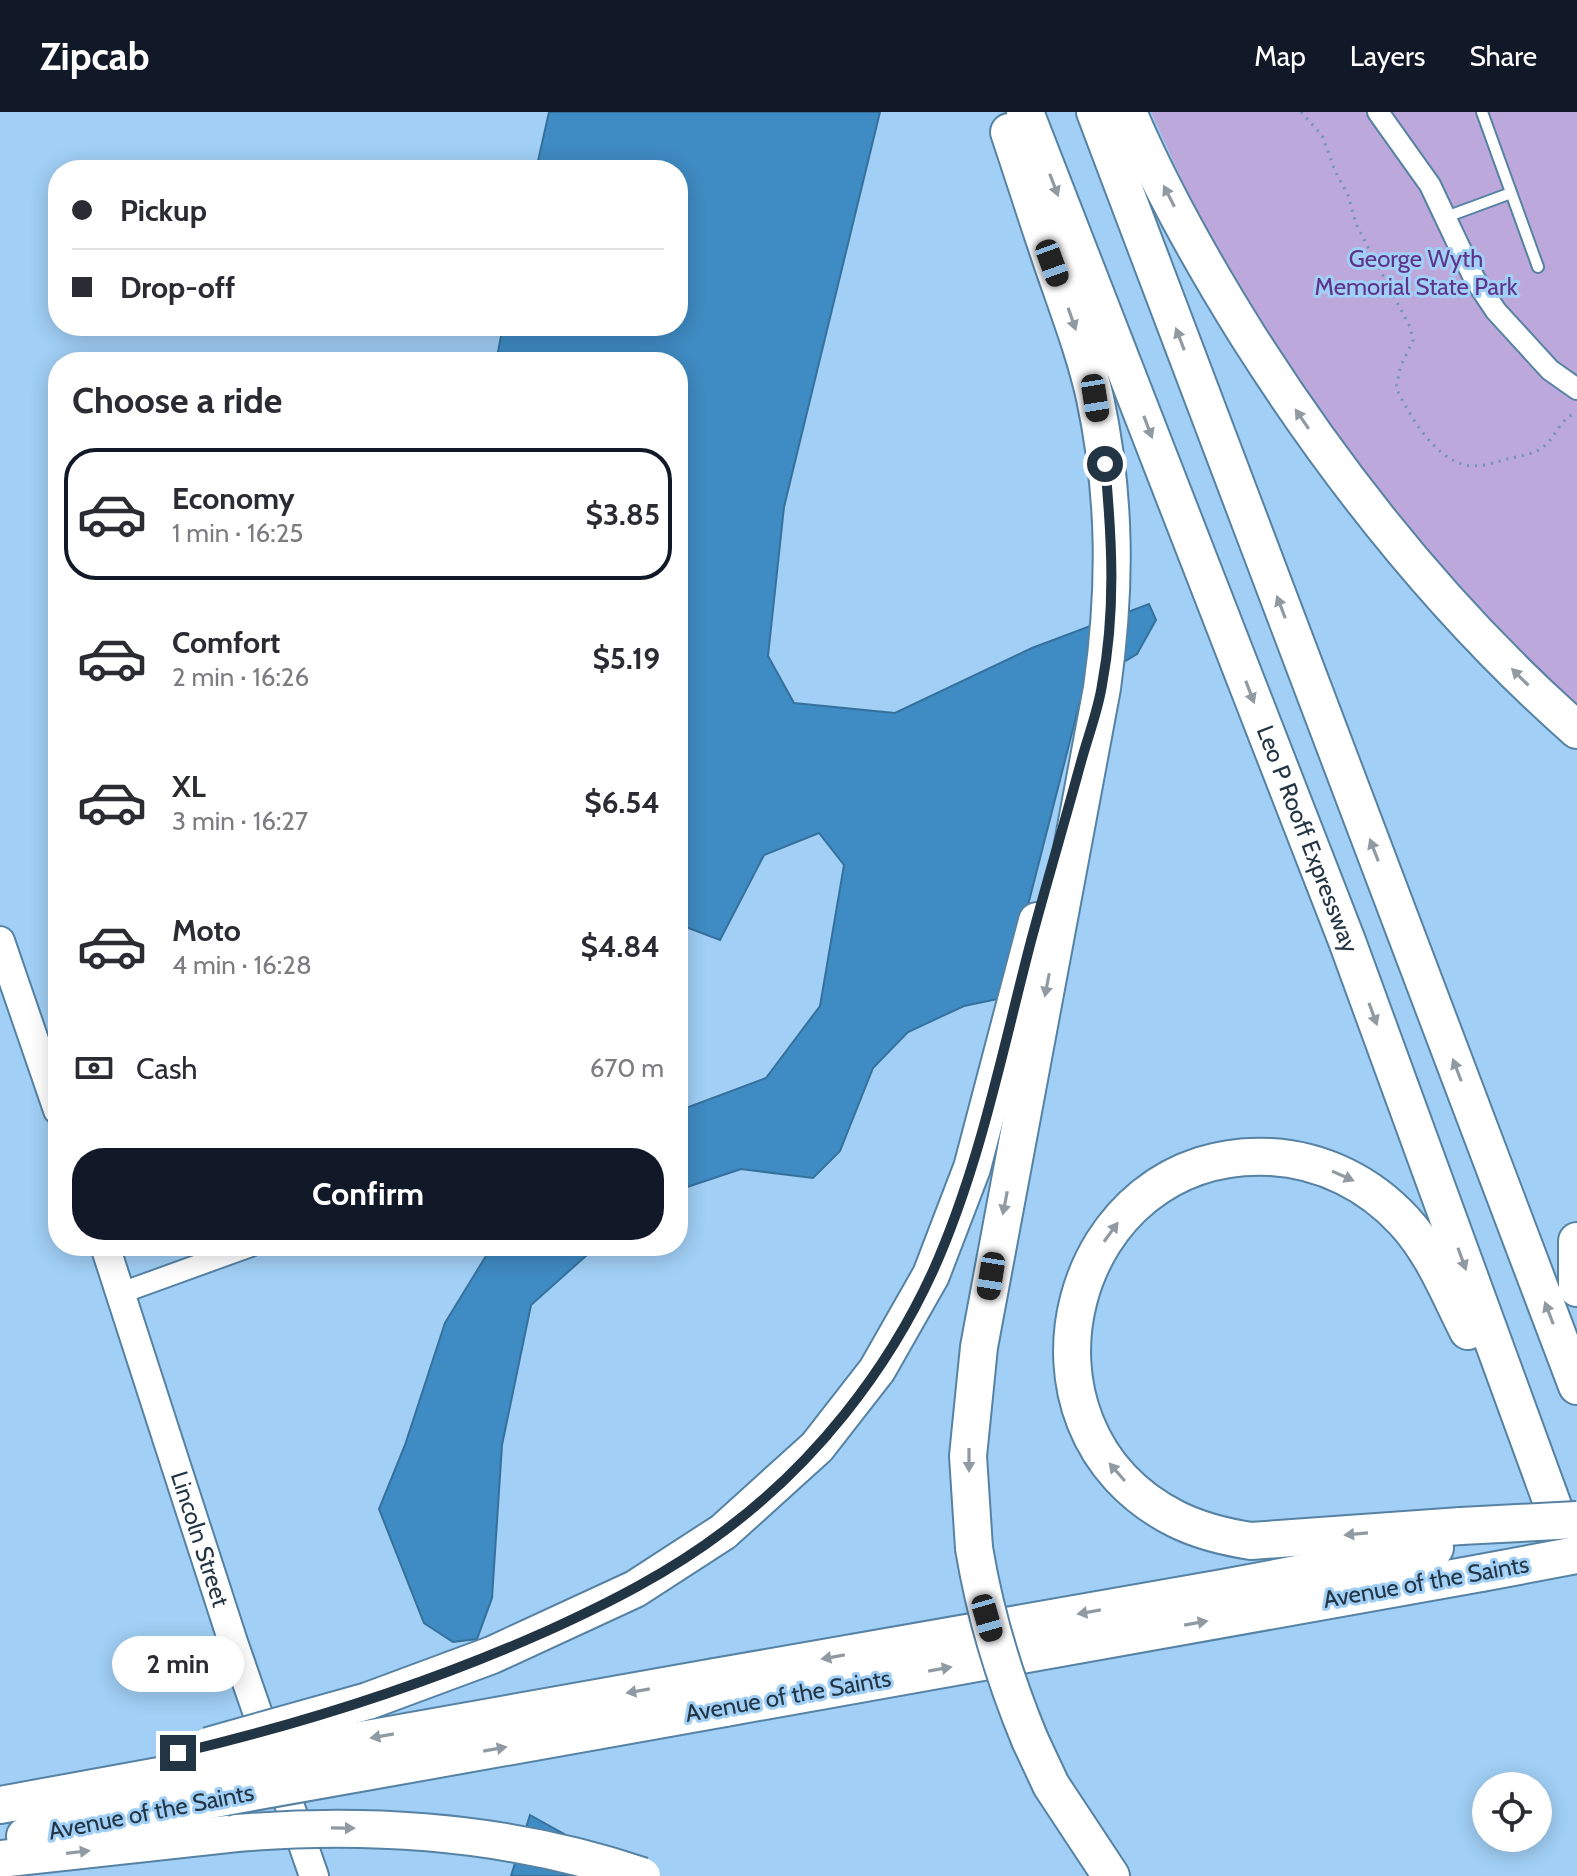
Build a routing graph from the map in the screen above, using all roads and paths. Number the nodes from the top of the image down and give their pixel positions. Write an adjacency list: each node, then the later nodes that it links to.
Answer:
1 (1002, 112): 15 (highway, one-way to 15)
2 (1025, 112): 25 (highway, Leo P Rooff Expressway, one-way to 25)
3 (1095, 112): 24 (highway, one-way to 3)
4 (1128, 112): 16 (highway, one-way to 4)
5 (1301, 112): 14 (path)
6 (1378, 112): 9 (street)
7 (1482, 112): 8 (lane)
8 (1511, 193): 9 (lane); 10 (lane)
9 (1446, 217): 11 (street)
10 (1538, 267)
11 (1577, 389)
12 (1577, 405): 14 (path)
13 (1577, 413): 14 (path)
14 (1570, 415)
15 (1102, 688): 30 (highway, bridge); 37 (highway, one-way to 37, bridge)
16 (1577, 730)
17 (0, 941): 18 (main road)
18 (48, 1054)
19 (1577, 1241): 22 (highway)
20 (108, 1256): 23 (main road, Lincoln Street)
21 (223, 1256): 23 (street)
22 (1577, 1288)
23 (121, 1293): 35 (main road, Lincoln Street)
24 (1577, 1386)
25 (1542, 1479): 27 (highway, one-way to 25); 29 (highway, Leo P Rooff Expressway)
26 (1577, 1522): 27 (highway, bridge)
27 (1470, 1547): 28 (highway, Avenue of the Saints, bridge); 29 (highway, bridge); 30 (highway, Avenue of the Saints, bridge)
28 (1577, 1555)
29 (1577, 1568)
30 (216, 1770): 31 (highway); 32 (highway, Avenue of the Saints); 33 (highway, Avenue of the Saints)
31 (0, 1791)
32 (0, 1805)
33 (0, 1841)
34 (0, 1859): 36 (highway, one-way to 36, bridge)
35 (314, 1876)
36 (642, 1876)
37 (1111, 1876)

